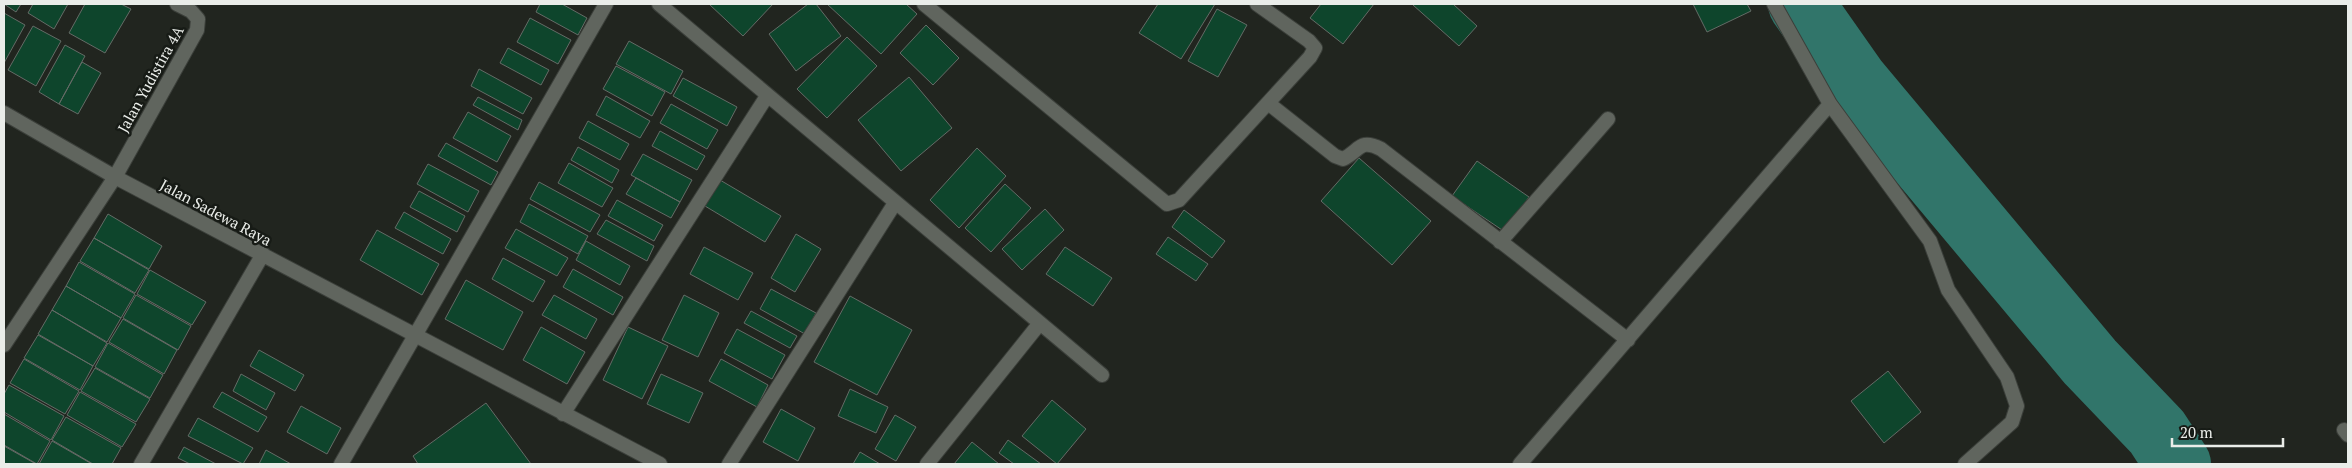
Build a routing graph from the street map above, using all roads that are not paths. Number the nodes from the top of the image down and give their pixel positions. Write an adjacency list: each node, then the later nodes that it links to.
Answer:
1 (177, 4): 12 (street, Jalan Yudistira 4A)
2 (606, 4): 18 (street)
3 (659, 4): 7 (street)
4 (924, 4): 8 (street)
5 (1258, 4): 8 (street)
6 (1774, 4): 9 (street)
7 (767, 96): 13 (street); 22 (street)
8 (1268, 103): 14 (street)
9 (1830, 104): 19 (street); 29 (street)
10 (4, 113): 12 (street, Jalan Sadewa Raya)
11 (1608, 119): 14 (street)
12 (116, 177): 15 (street, Jalan Sadewa Raya); 17 (street)
13 (895, 202): 16 (street); 26 (street)
14 (1500, 242): 19 (street)
15 (262, 254): 18 (street, Jalan Sadewa Raya); 23 (street)
16 (1040, 323): 21 (street); 27 (street)
17 (9, 327): 20 (street)
18 (415, 337): 22 (street, Jalan Sadewa Raya); 24 (street)
19 (1628, 340): 28 (street)
20 (4, 346)
21 (1102, 375)
22 (563, 414): 25 (street, Jalan Sadewa Raya)
23 (141, 464)
24 (341, 464)
25 (660, 464)
26 (729, 464)
27 (927, 464)
28 (1520, 464)
29 (1965, 464)

